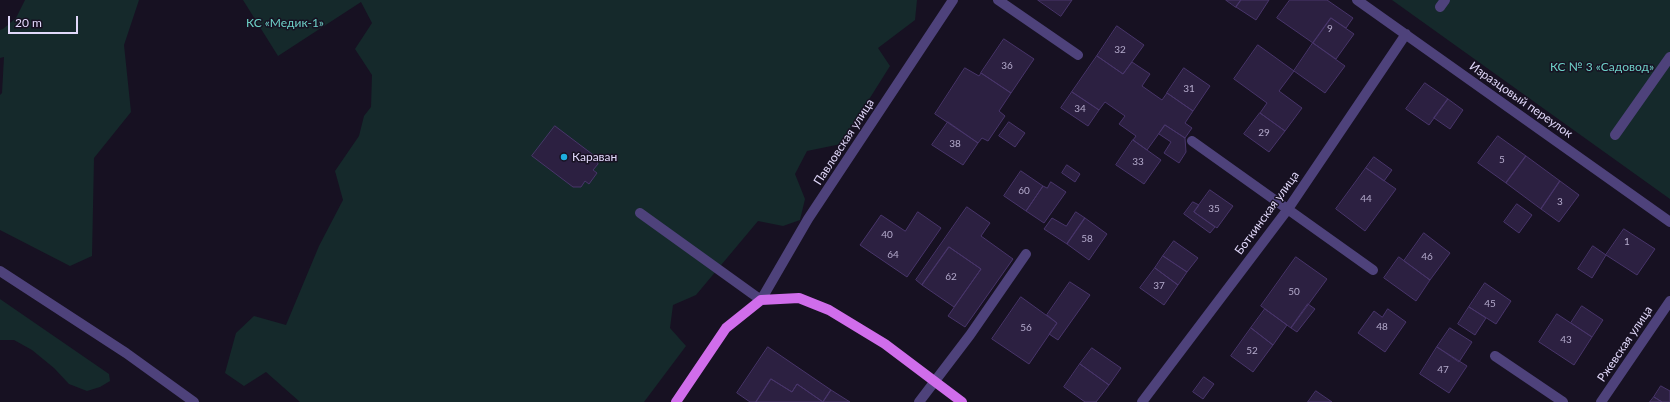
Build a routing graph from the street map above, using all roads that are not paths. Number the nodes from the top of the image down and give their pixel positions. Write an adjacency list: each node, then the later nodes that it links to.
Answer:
1 (953, 0): 15 (street, Павловская улица)
2 (998, 0): 5 (street)
3 (1357, 0): 4 (street, Изразцовый переулок)
4 (1406, 34): 9 (street, Боткинская улица); 11 (street, Изразцовый переулок)
5 (1078, 55)
6 (1670, 57): 7 (street)
7 (1615, 135)
8 (1192, 141): 9 (street)
9 (1288, 209): 13 (street); 23 (street, Боткинская улица)
10 (640, 213): 15 (street)
11 (1670, 222)
12 (1026, 254): 18 (street)
13 (1374, 270)
14 (0, 271): 19 (street)
15 (761, 300): 18 (main road); 20 (main road, Павловская улица)
16 (1670, 301): 25 (street, Ржевская улица)
17 (1495, 356): 24 (street)
18 (934, 381): 21 (street); 22 (main road)
19 (194, 402)
20 (676, 402)
21 (919, 402)
22 (962, 402)
23 (1142, 402)
24 (1563, 402)
25 (1601, 402)

